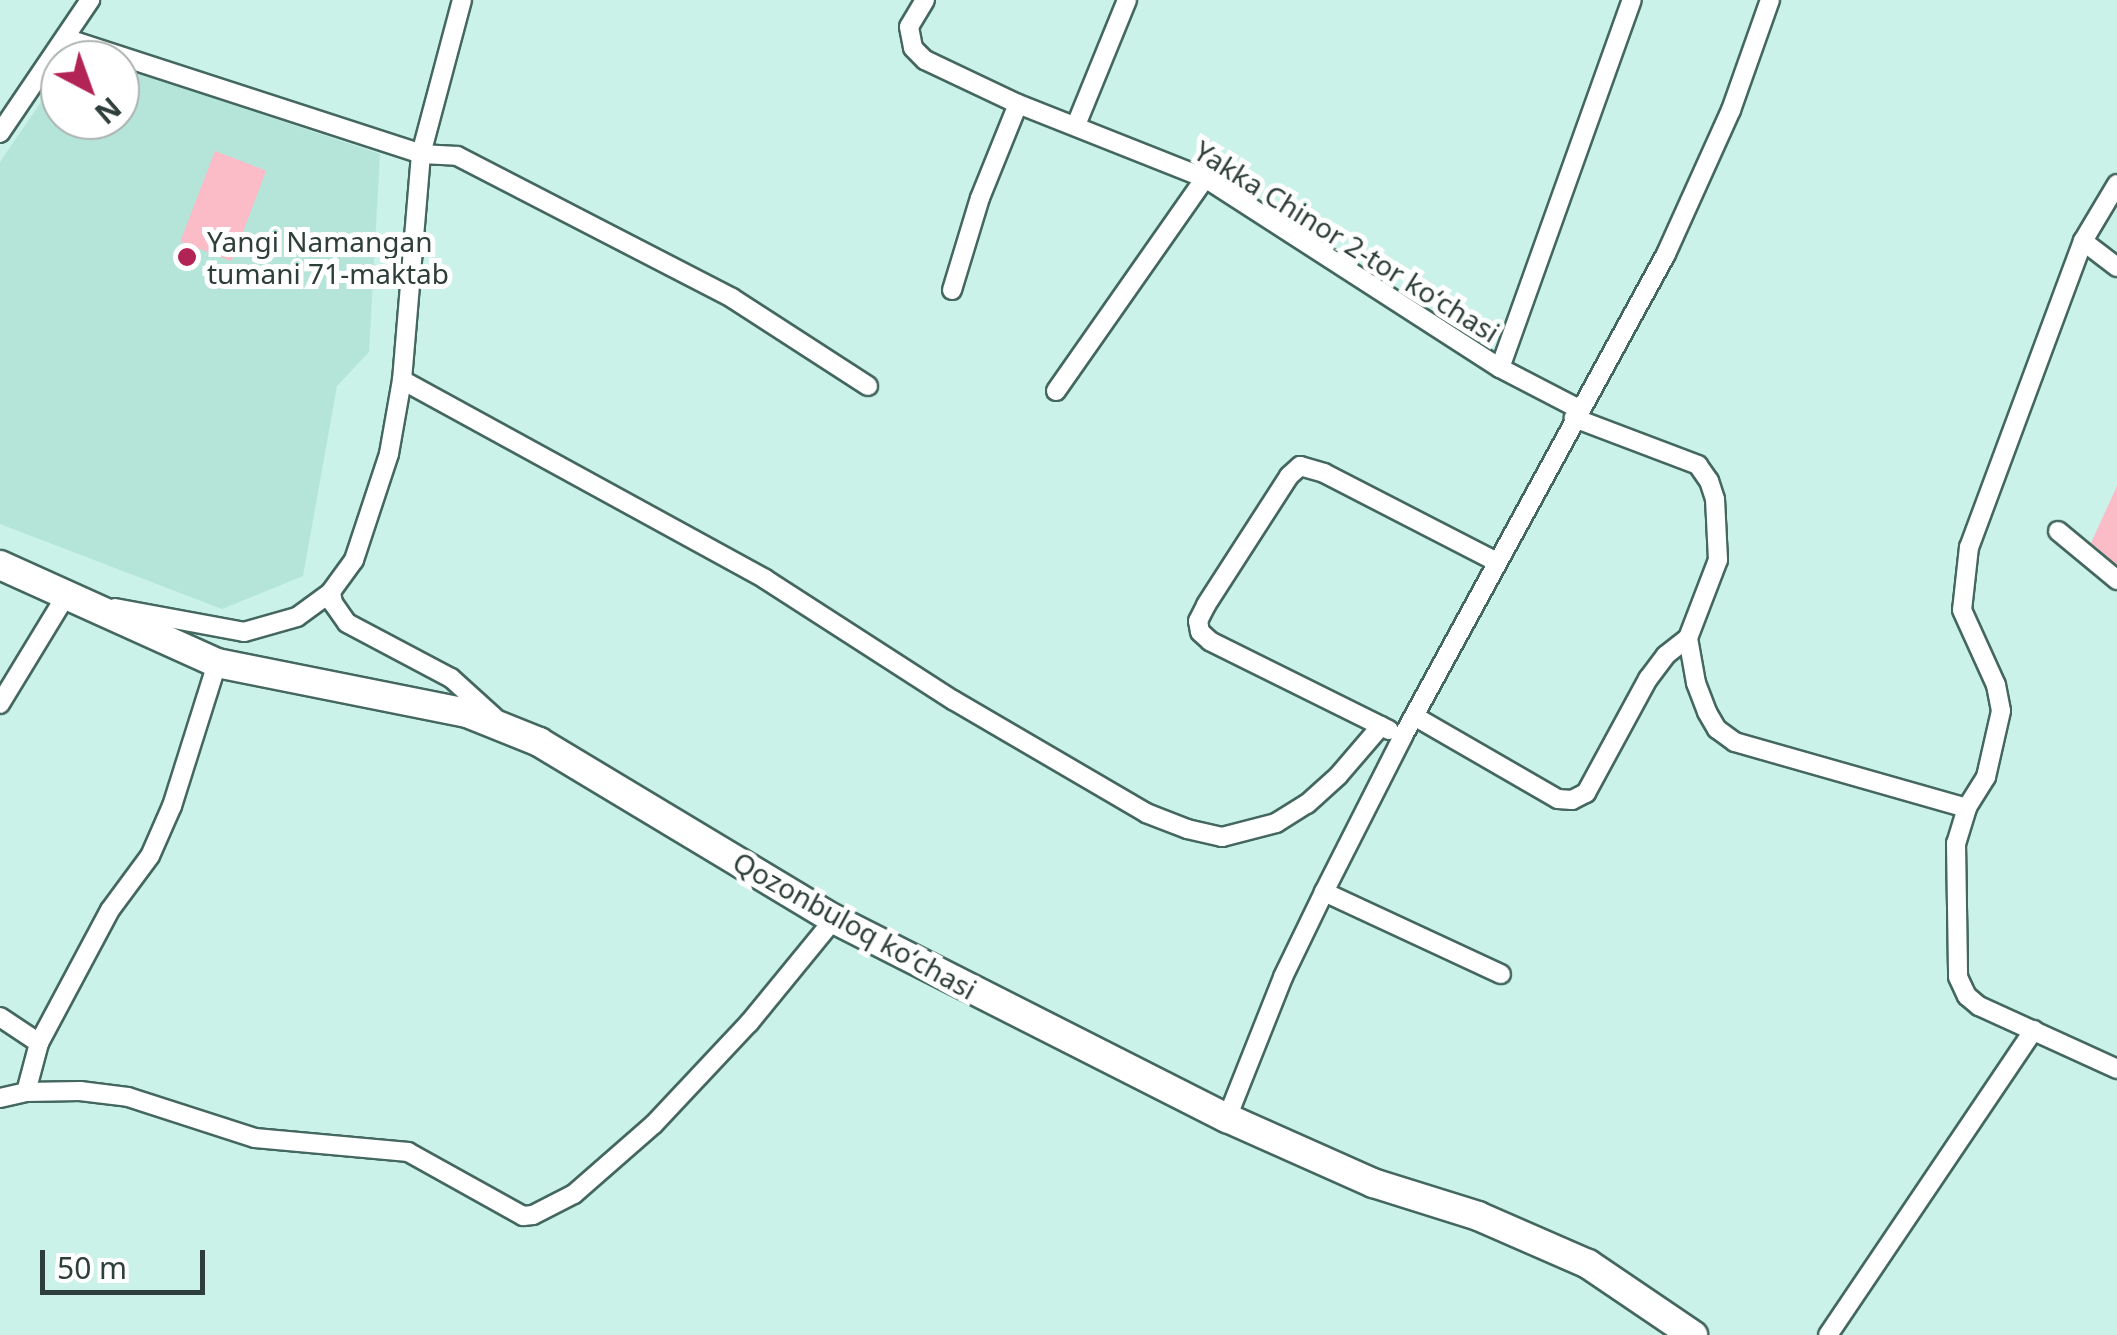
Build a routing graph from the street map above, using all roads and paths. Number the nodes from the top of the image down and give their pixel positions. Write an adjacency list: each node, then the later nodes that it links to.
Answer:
1 (90, 0): 7 (street)
2 (462, 0): 11 (street)
3 (924, 0): 8 (street, Yakka Chinor 2-tor koʻchasi)
4 (1127, 0): 9 (street)
5 (1632, 0): 17 (street)
6 (1770, 0): 21 (street)
7 (65, 38): 10 (street); 11 (street)
8 (1018, 104): 9 (street, Yakka Chinor 2-tor koʻchasi); 16 (street)
9 (1076, 126): 12 (street, Yakka Chinor 2-tor koʻchasi)
10 (0, 133)
11 (421, 154): 18 (street); 19 (street)
12 (1205, 178): 17 (street, Yakka Chinor 2-tor koʻchasi); 20 (street)
13 (2117, 184): 14 (street)
14 (2082, 241): 15 (street); 35 (street)
15 (2117, 267)
16 (952, 290)
17 (1500, 368): 21 (street, Yakka Chinor 2-tor koʻchasi)
18 (402, 380): 26 (street); 32 (street)
19 (868, 386)
20 (1056, 392)
21 (1577, 413): 23 (street); 28 (street, Yakka Chinor 2-tor koʻchasi)
22 (2058, 531): 25 (street)
23 (1496, 562): 31 (street); 32 (street)
24 (0, 565): 27 (main road, Qozonbuloq koʻchasi)
25 (2117, 580)
26 (331, 592): 27 (street); 33 (street)
27 (79, 599): 29 (main road, Qozonbuloq koʻchasi); 30 (street)
28 (1688, 638): 31 (street); 35 (street)
29 (217, 663): 33 (main road, Qozonbuloq koʻchasi); 41 (street)
30 (0, 704)
31 (1414, 716): 34 (street)
32 (1381, 726): 34 (street)
33 (506, 728): 37 (main road, Qozonbuloq koʻchasi)
34 (1404, 736): 36 (street)
35 (1967, 808): 40 (street)
36 (1324, 892): 38 (street); 45 (street)
37 (834, 919): 43 (street); 45 (main road, Qozonbuloq koʻchasi)
38 (1501, 974)
39 (0, 1018): 41 (street)
40 (2034, 1030): 42 (street); 47 (street)
41 (40, 1042): 43 (street)
42 (2117, 1069)
43 (26, 1092): 44 (street)
44 (0, 1098)
45 (1228, 1118): 46 (main road, Qozonbuloq koʻchasi)
46 (1693, 1335)
47 (1828, 1335)

